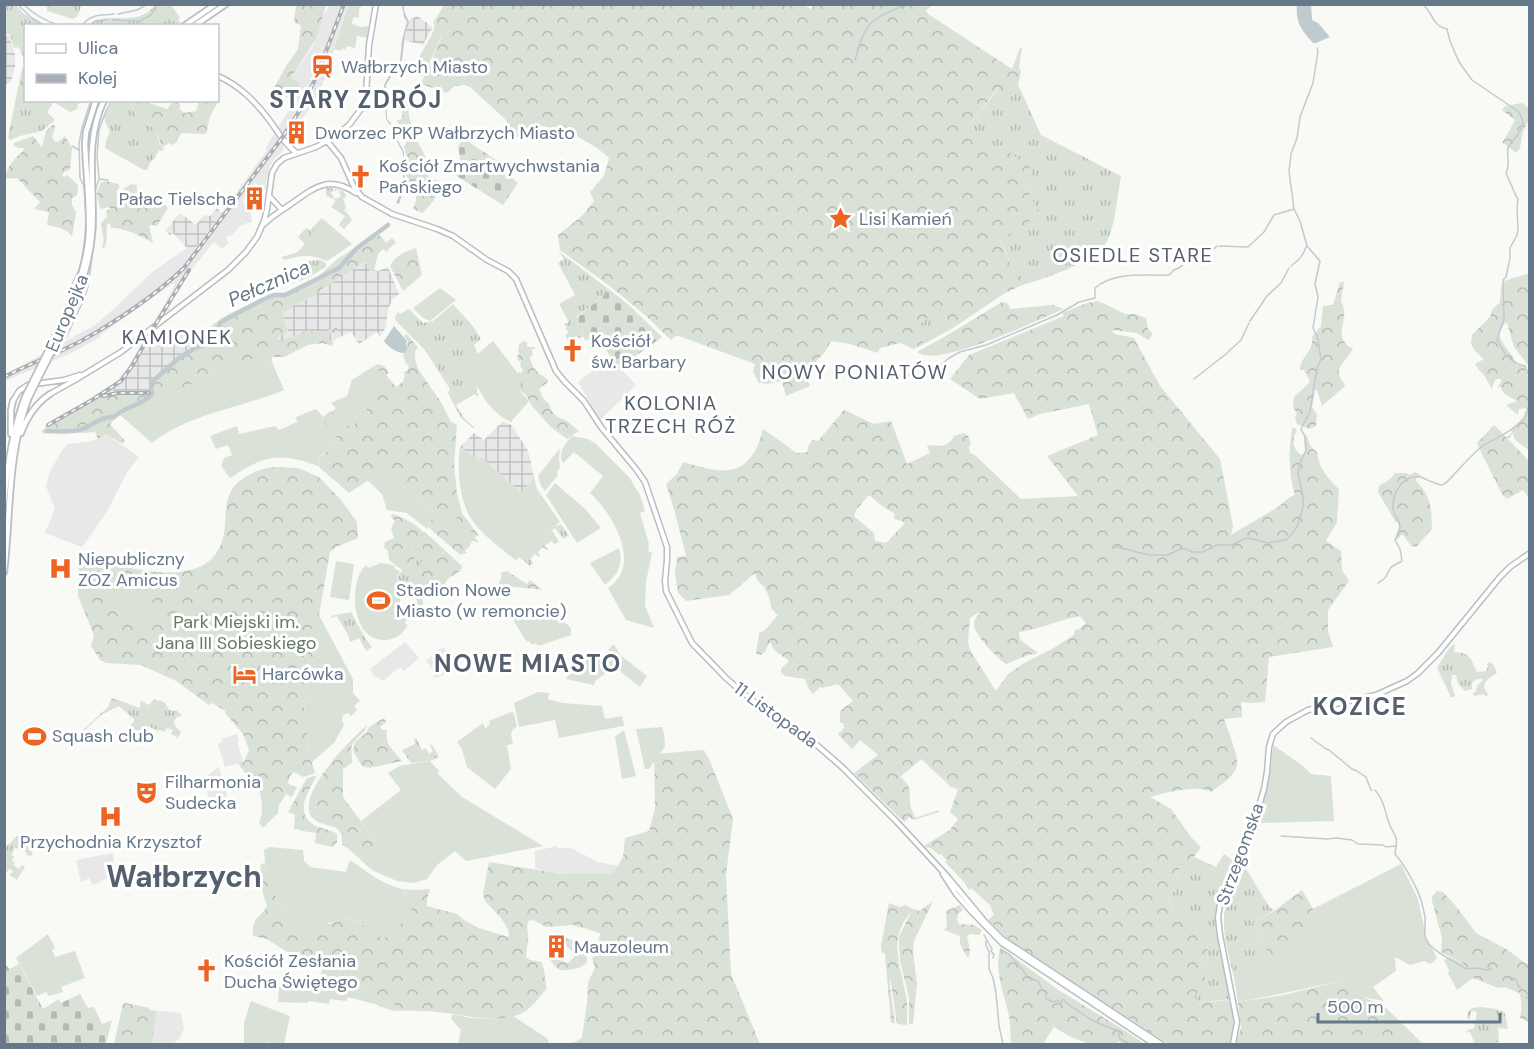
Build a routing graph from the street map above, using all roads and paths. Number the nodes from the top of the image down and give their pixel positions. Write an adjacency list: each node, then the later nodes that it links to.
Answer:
1 (216, 4): 4 (main road)
2 (226, 4): 5 (main road)
3 (376, 4): 9 (main road)
4 (187, 24)
5 (197, 24)
6 (219, 76): 10 (main road)
7 (94, 102): 17 (main road, Europejka)
8 (103, 102): 17 (main road, Europejka)
9 (327, 141): 11 (main road); 13 (main road, 11 Listopada)
10 (286, 145): 11 (main road); 12 (main road)
11 (297, 153): 12 (main road)
12 (284, 158): 14 (main road)
13 (360, 195): 15 (main road); 26 (main road, 11 Listopada)
14 (269, 196): 15 (main road); 16 (main road)
15 (282, 210): 16 (main road)
16 (262, 227): 18 (main road)
17 (53, 344): 22 (main road, Europejka, bridge)
18 (86, 373): 19 (main road); 20 (main road)
19 (51, 381): 20 (main road); 21 (main road)
20 (50, 394): 22 (main road)
21 (13, 401): 22 (main road)
22 (13, 449): 23 (main road); 25 (main road)
23 (4, 503)
24 (1530, 553): 29 (main road, Strzegomska)
25 (4, 572)
26 (941, 871): 27 (main road, 11 Listopada); 28 (main road, 11 Listopada)
27 (1154, 1044)
28 (1161, 1044)
29 (1233, 1044)

